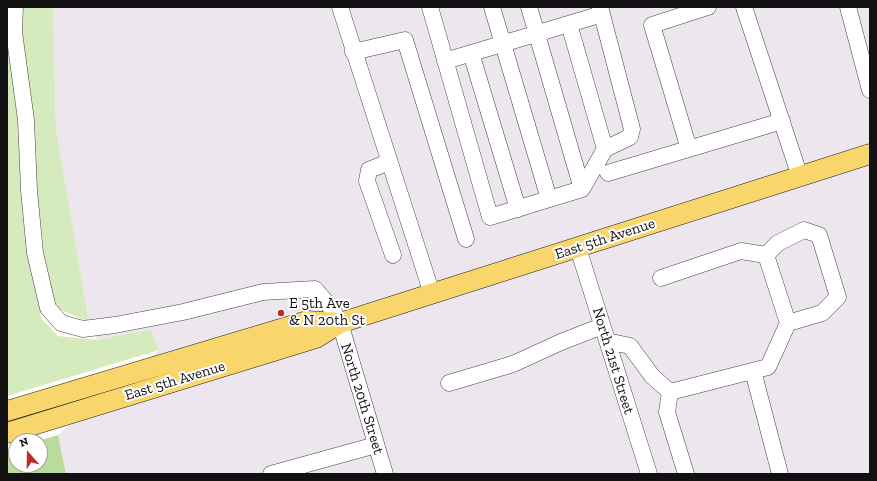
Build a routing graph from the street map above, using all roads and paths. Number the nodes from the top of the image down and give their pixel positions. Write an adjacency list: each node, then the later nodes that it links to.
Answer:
1 (15, 7): 33 (street, North 20th Street)
2 (340, 7): 13 (street)
3 (430, 7): 15 (street)
4 (492, 7): 12 (street)
5 (529, 7): 11 (street)
6 (708, 7): 19 (street)
7 (744, 7): 17 (street)
8 (848, 7): 16 (street)
9 (601, 11): 10 (street); 18 (street)
10 (570, 24): 11 (street); 18 (street)
11 (537, 33): 12 (street); 24 (street)
12 (503, 43): 14 (street); 25 (street)
13 (353, 52): 21 (street); 27 (street)
14 (471, 53): 15 (street); 26 (street)
15 (445, 60): 26 (street)
16 (870, 90)
17 (782, 121): 19 (street); 23 (street)
18 (604, 149): 24 (street)
19 (688, 149): 22 (street)
20 (870, 154): 23 (main road, East 5th Avenue)
21 (389, 162): 30 (street); 32 (street)
22 (608, 173)
23 (800, 177): 28 (main road, East 5th Avenue)
24 (582, 189): 25 (street)
25 (549, 200): 26 (street)
26 (518, 209)
27 (466, 239)
28 (578, 248): 32 (main road, East 5th Avenue); 35 (street, North 21st Street)
29 (766, 254): 31 (street); 34 (street); 34 (street)
30 (392, 256)
31 (661, 278)
32 (432, 294): 33 (main road, East 5th Avenue)
33 (340, 323): 40 (main road, East 5th Avenue); 41 (main road, East 5th Avenue); 42 (street, North 20th Street)
34 (788, 323): 37 (street)
35 (602, 326): 36 (street, North 21st Street); 38 (street)
36 (607, 341): 39 (street); 45 (street, North 21st Street)
37 (753, 371): 39 (street); 47 (street)
38 (448, 383)
39 (670, 392): 46 (street)
40 (7, 411)
41 (7, 433)
42 (376, 445): 43 (street); 44 (street, North 20th Street)
43 (271, 474)
44 (385, 474)
45 (649, 474)
46 (686, 474)
47 (780, 474)

